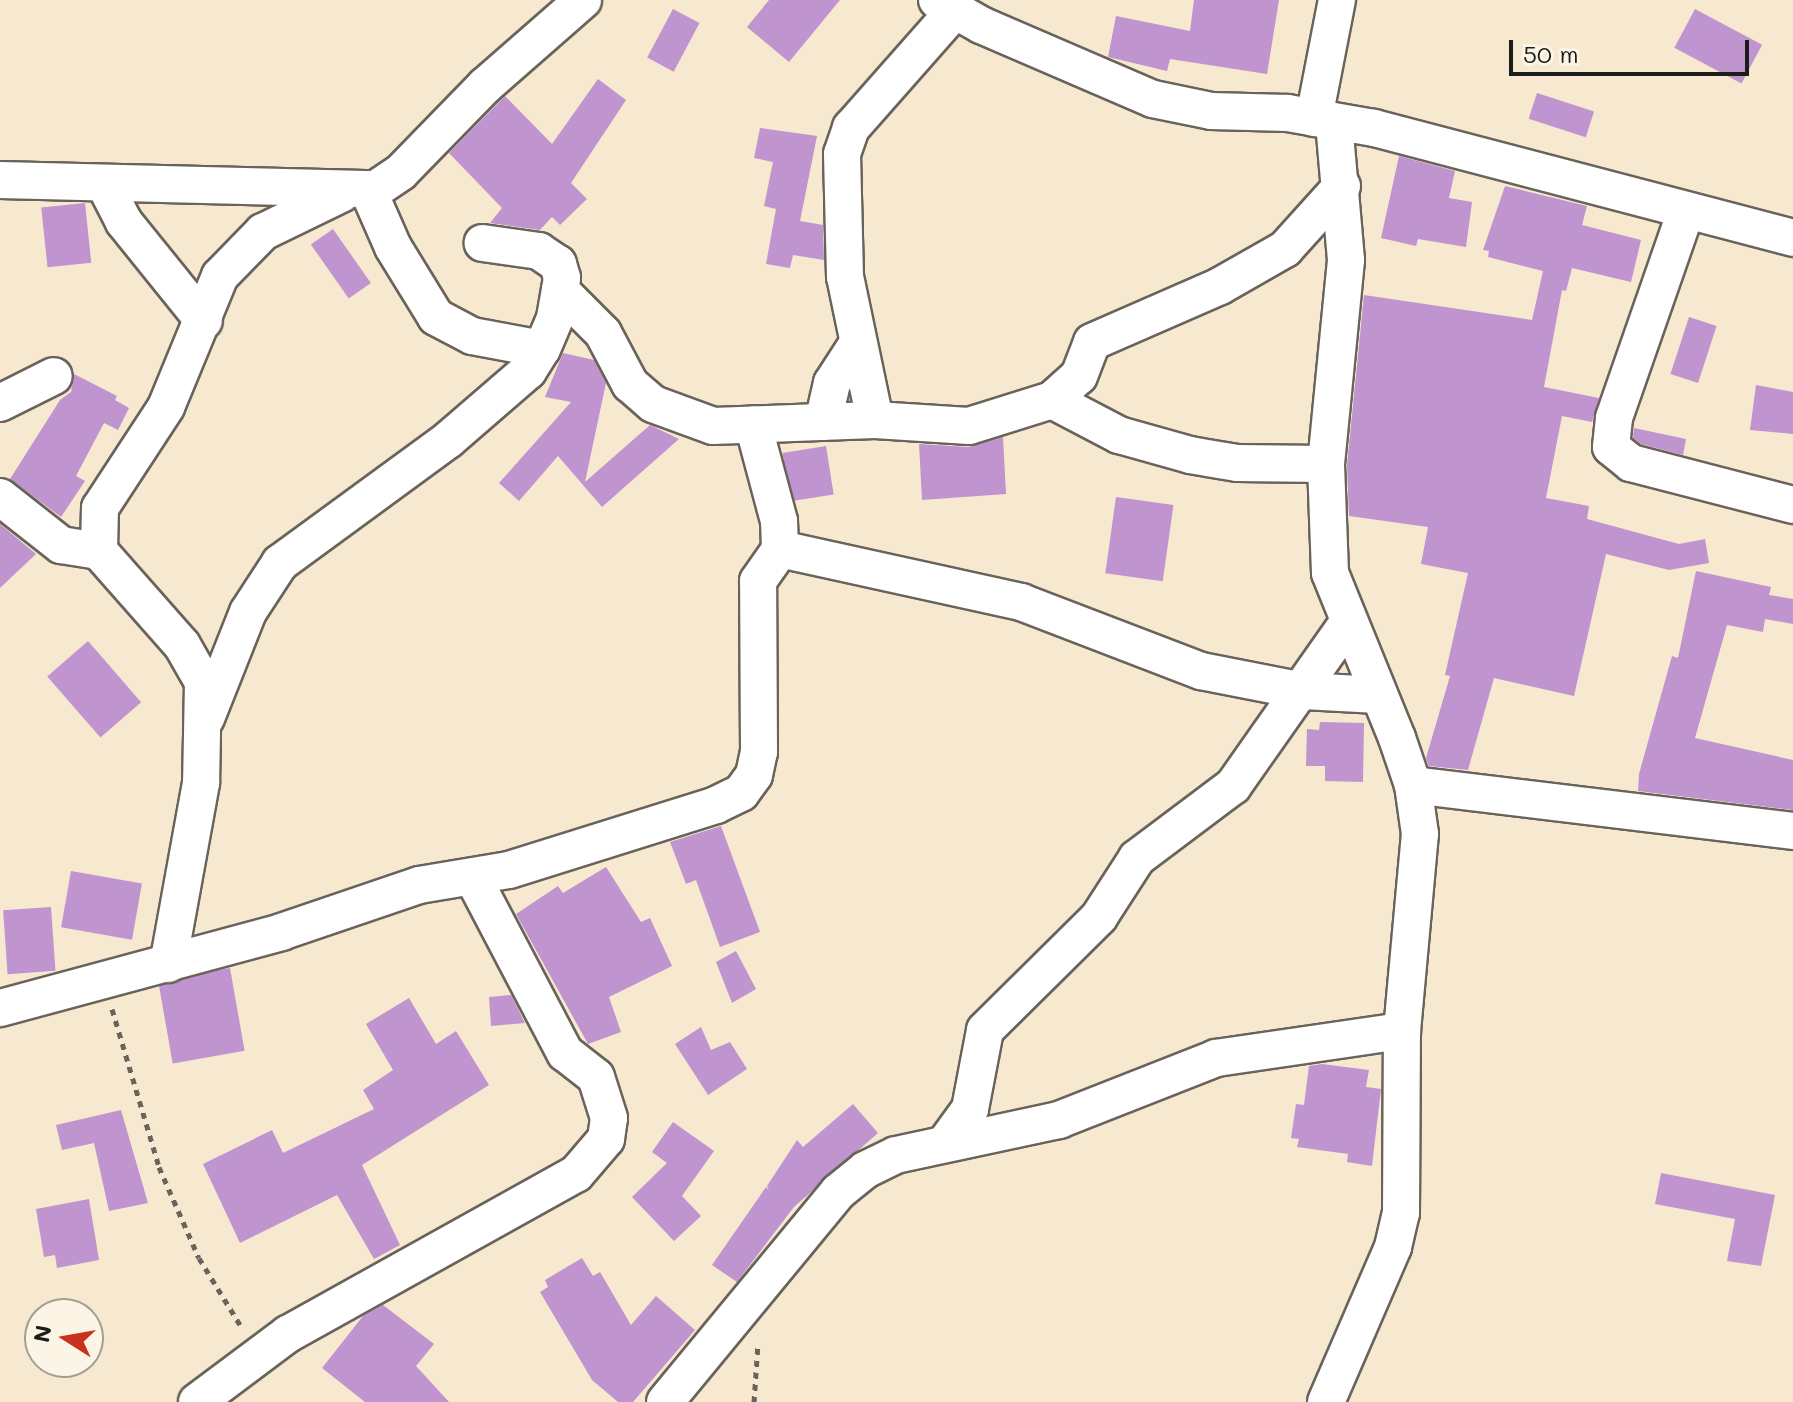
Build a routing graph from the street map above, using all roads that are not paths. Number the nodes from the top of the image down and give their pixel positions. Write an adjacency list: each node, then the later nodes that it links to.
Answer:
1 (583, 0): 8 (street)
2 (1337, 0): 4 (street)
3 (945, 5): 4 (street); 14 (street)
4 (1324, 120): 7 (street); 9 (street)
5 (0, 180): 6 (street)
6 (105, 185): 8 (street); 13 (street)
7 (1342, 186): 17 (street); 22 (street)
8 (357, 191): 13 (street); 15 (street)
9 (1686, 211): 10 (street); 24 (street)
10 (1793, 238)
11 (483, 243): 12 (street)
12 (560, 290): 15 (street); 21 (street)
13 (204, 321): 26 (street)
14 (856, 346): 19 (street); 20 (street)
15 (542, 349): 30 (street)
16 (54, 376): 18 (street)
17 (1052, 400): 19 (street); 22 (street)
18 (0, 403)
19 (875, 420): 20 (street)
20 (823, 422): 21 (street)
21 (753, 424): 25 (street)
22 (1326, 464): 27 (street)
23 (0, 497): 26 (street)
24 (1793, 505)
25 (780, 549): 28 (street); 33 (street)
26 (99, 551): 30 (street)
27 (1347, 624): 28 (street); 29 (street)
28 (1303, 691): 29 (street); 37 (street)
29 (1378, 695): 31 (street)
30 (206, 718): 34 (street)
31 (1413, 785): 32 (street); 36 (street)
32 (1793, 831)
33 (473, 878): 34 (street); 38 (street)
34 (168, 964): 35 (street)
35 (0, 1008)
36 (1402, 1031): 37 (street); 40 (street)
37 (946, 1142): 39 (street)
38 (197, 1402)
39 (665, 1402)
40 (1326, 1402)

